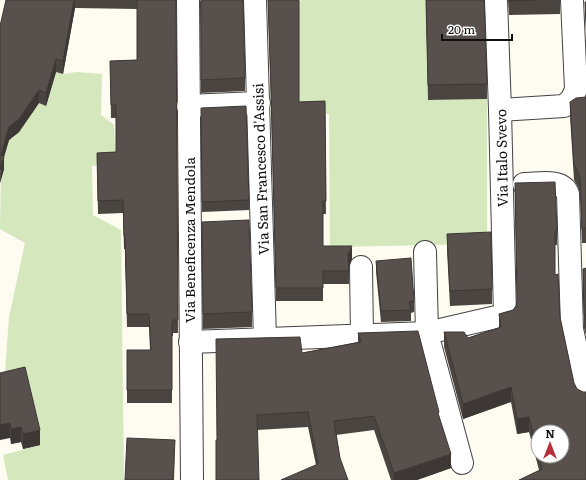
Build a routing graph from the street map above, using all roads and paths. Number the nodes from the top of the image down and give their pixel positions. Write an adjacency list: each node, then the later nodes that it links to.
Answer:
1 (188, 0): 6 (street, Via Beneficenza Mendola)
2 (256, 0): 5 (street, Via San Francesco d'Assisi)
3 (496, 0): 7 (street, Via Italo Svevo)
4 (572, 0): 7 (street)
5 (259, 103): 6 (street); 9 (street, Via San Francesco d'Assisi)
6 (188, 106): 12 (street, Via Beneficenza Mendola)
7 (500, 110): 8 (street, Via Italo Svevo)
8 (502, 184): 15 (street, Via Italo Svevo); 19 (street)
9 (262, 222): 10 (street); 17 (street, Via San Francesco d'Assisi)
10 (240, 223)
11 (211, 224): 12 (street)
12 (189, 225): 18 (street, Via Beneficenza Mendola)
13 (425, 252): 15 (street)
14 (361, 267): 16 (street)
15 (427, 333): 16 (street); 21 (street)
16 (362, 336): 17 (street)
17 (265, 339): 18 (street)
18 (190, 342): 22 (street, Via Beneficenza Mendola)
19 (581, 346): 20 (street)
20 (586, 395)
21 (462, 463)
22 (192, 480)

